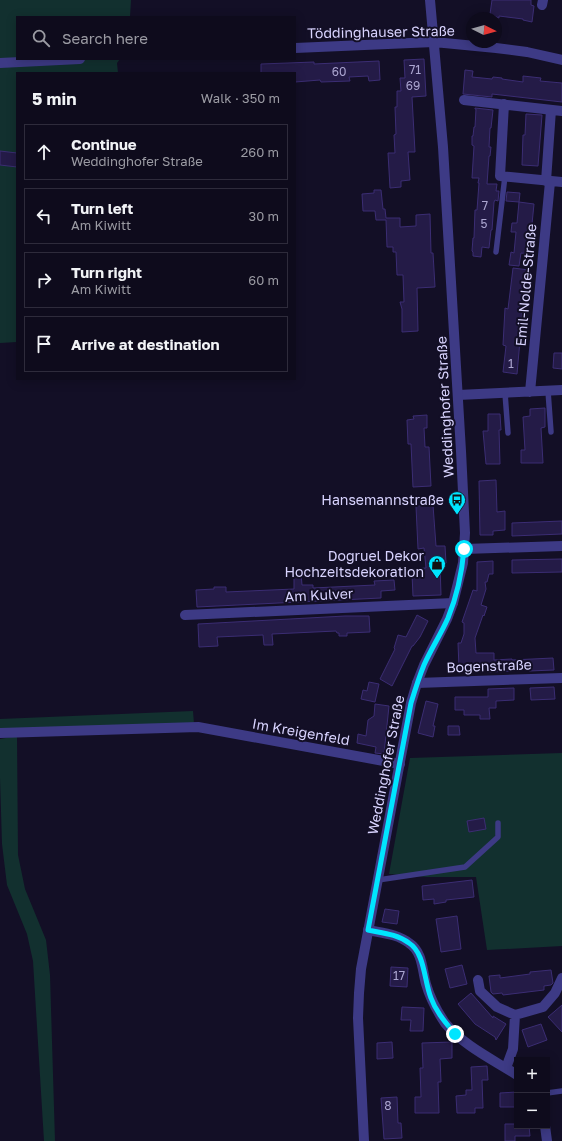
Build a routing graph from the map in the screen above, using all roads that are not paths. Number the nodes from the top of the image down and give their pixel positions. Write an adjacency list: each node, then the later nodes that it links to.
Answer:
1 (430, 0): 2 (street, Weddinghofer Straße)
2 (434, 42): 3 (street, Töddinghauser Straße); 5 (street, Töddinghauser Straße); 19 (street, Weddinghofer Straße)
3 (296, 48)
4 (60, 60): 6 (street)
5 (562, 60)
6 (0, 63)
7 (464, 100): 8 (street)
8 (504, 104): 9 (street); 11 (street)
9 (551, 110): 10 (street); 12 (street, Emil-Nolde-Straße)
10 (562, 111)
11 (505, 176): 12 (street); 14 (lane)
12 (548, 181): 13 (street); 17 (street, Emil-Nolde-Straße)
13 (562, 182)
14 (496, 252)
15 (562, 390): 16 (street)
16 (548, 391): 17 (street); 20 (lane)
17 (530, 392): 18 (street)
18 (505, 393): 19 (street); 21 (lane)
19 (458, 395): 23 (street, Weddinghofer Straße)
20 (551, 432)
21 (508, 433)
22 (562, 546): 23 (street)
23 (464, 549): 24 (street, Weddinghofer Straße)
24 (453, 603): 25 (street, Am Kulver); 27 (street, Weddinghofer Straße)
25 (185, 615)
26 (562, 678): 27 (street, Bogenstraße)
27 (417, 683): 29 (street, Weddinghofer Straße)
28 (0, 733): 29 (street, Im Kreigenfeld)
29 (400, 764): 31 (street, Weddinghofer Straße)
30 (498, 823): 31 (lane)
31 (378, 880): 32 (street, Weddinghofer Straße)
32 (368, 930): 36 (street); 41 (street, Weddinghofer Straße)
33 (562, 978): 35 (street)
34 (478, 980): 35 (street)
35 (515, 1015): 36 (street)
36 (506, 1068): 37 (street)
37 (514, 1073)
38 (562, 1091): 39 (lane)
39 (550, 1093)
40 (545, 1129): 42 (street)
41 (364, 1141)
42 (547, 1141)

